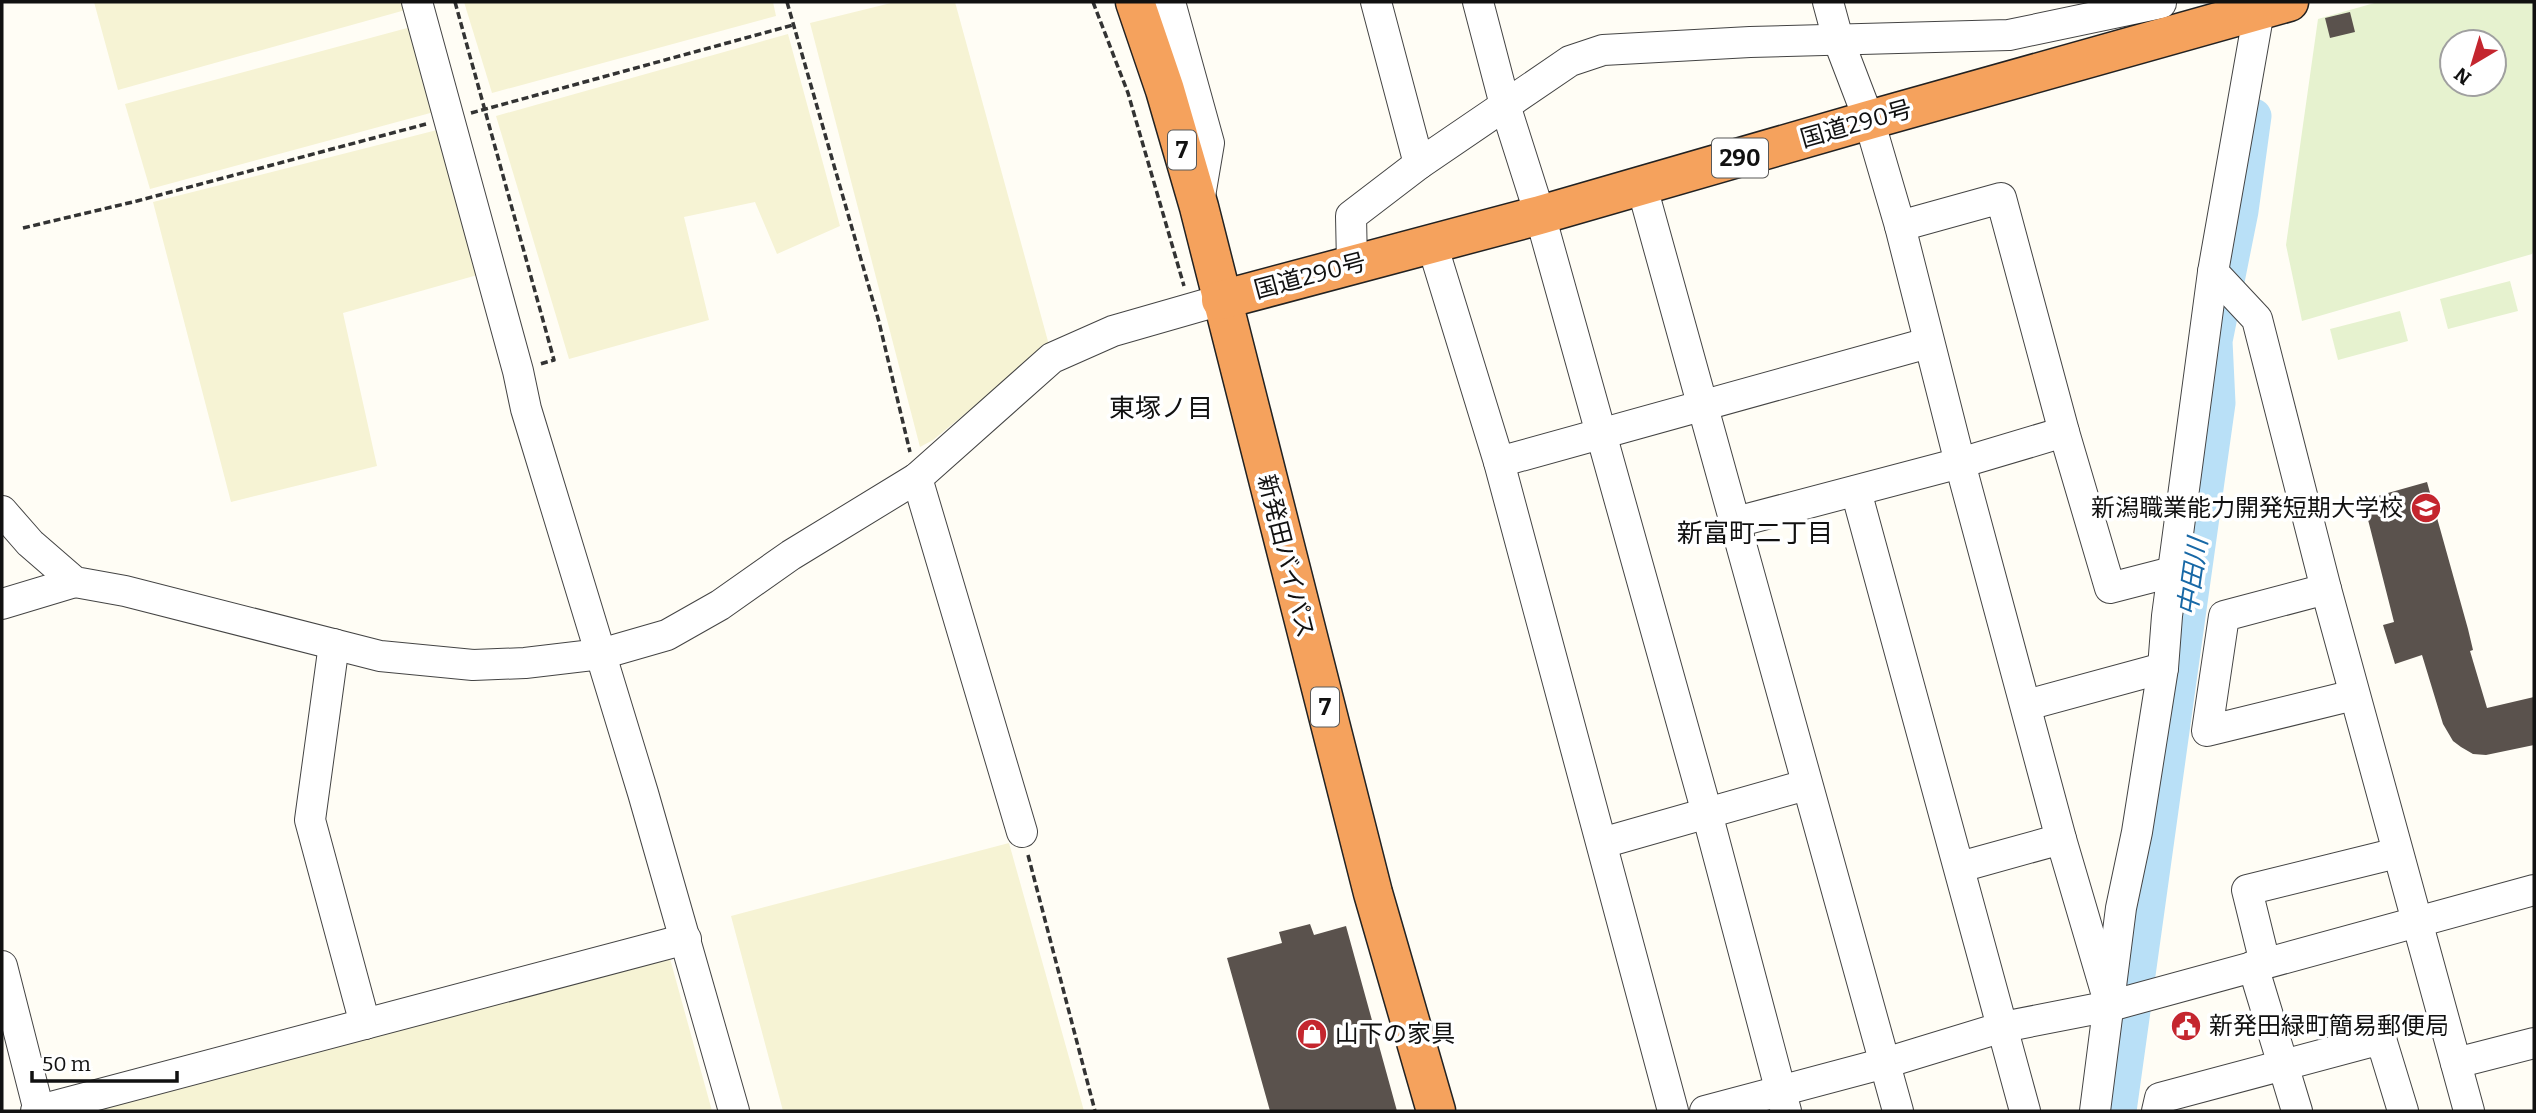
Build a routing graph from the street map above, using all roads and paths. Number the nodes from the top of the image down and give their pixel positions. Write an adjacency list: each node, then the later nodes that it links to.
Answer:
1 (416, 2): 16 (street)
2 (455, 2): 15 (path)
3 (787, 2): 12 (path)
4 (1093, 2): 27 (path)
5 (1135, 2): 20 (highway, 新発田バイパス / 7)
6 (1170, 2): 20 (street)
7 (1376, 2): 18 (street)
8 (1478, 2): 14 (street)
9 (1828, 2): 13 (street)
10 (2278, 5): 11 (highway, 国道290号 / 290); 26 (street)
11 (2164, 13): 13 (street); 17 (highway, 国道290号 / 290)
12 (793, 25): 15 (path); 35 (path)
13 (1838, 39): 14 (street); 17 (street)
14 (1505, 104): 18 (street); 21 (street)
15 (486, 109): 16 (path); 29 (path)
16 (449, 119): 23 (path); 29 (street)
17 (1869, 120): 19 (highway, 国道290号 / 290); 22 (street)
18 (1419, 164): 25 (street)
19 (1642, 187): 21 (highway, 国道290号 / 290); 30 (street)
20 (1199, 207): 27 (highway, 新発田バイパス / 7)
21 (1540, 215): 24 (highway, 国道290号 / 290); 32 (street)
22 (1900, 226): 28 (street); 31 (street)
23 (23, 228)
24 (1432, 244): 25 (highway, 国道290号 / 290); 33 (street)
25 (1352, 264): 27 (highway, 国道290号 / 290)
26 (2213, 272): 39 (street); 41 (street)
27 (1206, 305): 35 (street); 71 (highway, 新発田バイパス / 7)
28 (1928, 343): 30 (street); 34 (street)
29 (518, 372): 44 (street)
30 (1703, 404): 32 (street); 38 (street)
31 (2064, 432): 34 (street); 39 (street)
32 (1601, 433): 33 (street); 49 (street)
33 (1499, 462): 52 (street)
34 (1960, 463): 36 (street); 47 (street)
35 (917, 478): 44 (street); 50 (street)
36 (1856, 491): 38 (street); 54 (street)
37 (2, 511): 40 (street)
38 (1736, 522): 48 (street)
39 (2172, 572): 45 (street)
40 (75, 582): 42 (street); 43 (street)
41 (2326, 589): 46 (street); 46 (street)
42 (2, 604)
43 (334, 645): 44 (street); 61 (street)
44 (601, 654): 57 (street)
45 (2162, 668): 47 (street); 60 (street)
46 (2354, 695): 53 (street)
47 (2027, 705): 51 (street)
48 (1806, 785): 49 (street); 64 (street)
49 (1707, 813): 52 (street); 67 (street)
50 (1022, 832): 70 (path)
51 (2061, 839): 54 (street); 60 (street)
52 (1602, 843): 72 (street)
53 (2397, 853): 56 (street); 58 (street)
54 (1960, 867): 62 (street)
55 (2534, 890): 56 (street)
56 (2416, 922): 58 (street); 65 (street)
57 (686, 939): 61 (street); 69 (street)
58 (2259, 965): 60 (street); 66 (street)
59 (2, 966): 68 (street)
60 (2115, 1004): 62 (street); 76 (street)
61 (365, 1024): 68 (street)
62 (2003, 1027): 64 (street); 75 (street)
63 (2534, 1043): 65 (street)
64 (1885, 1063): 67 (street); 74 (street)
65 (2456, 1063): 80 (street)
66 (2285, 1065): 77 (street); 78 (street); 79 (street)
67 (1784, 1101): 73 (street)
68 (38, 1111)
69 (734, 1111)
70 (1095, 1111)
71 (1436, 1111)
72 (1673, 1111)
73 (1704, 1111)
74 (1898, 1111)
75 (2025, 1111)
76 (2095, 1111)
77 (2157, 1111)
78 (2297, 1111)
79 (2403, 1111)
80 (2469, 1111)

